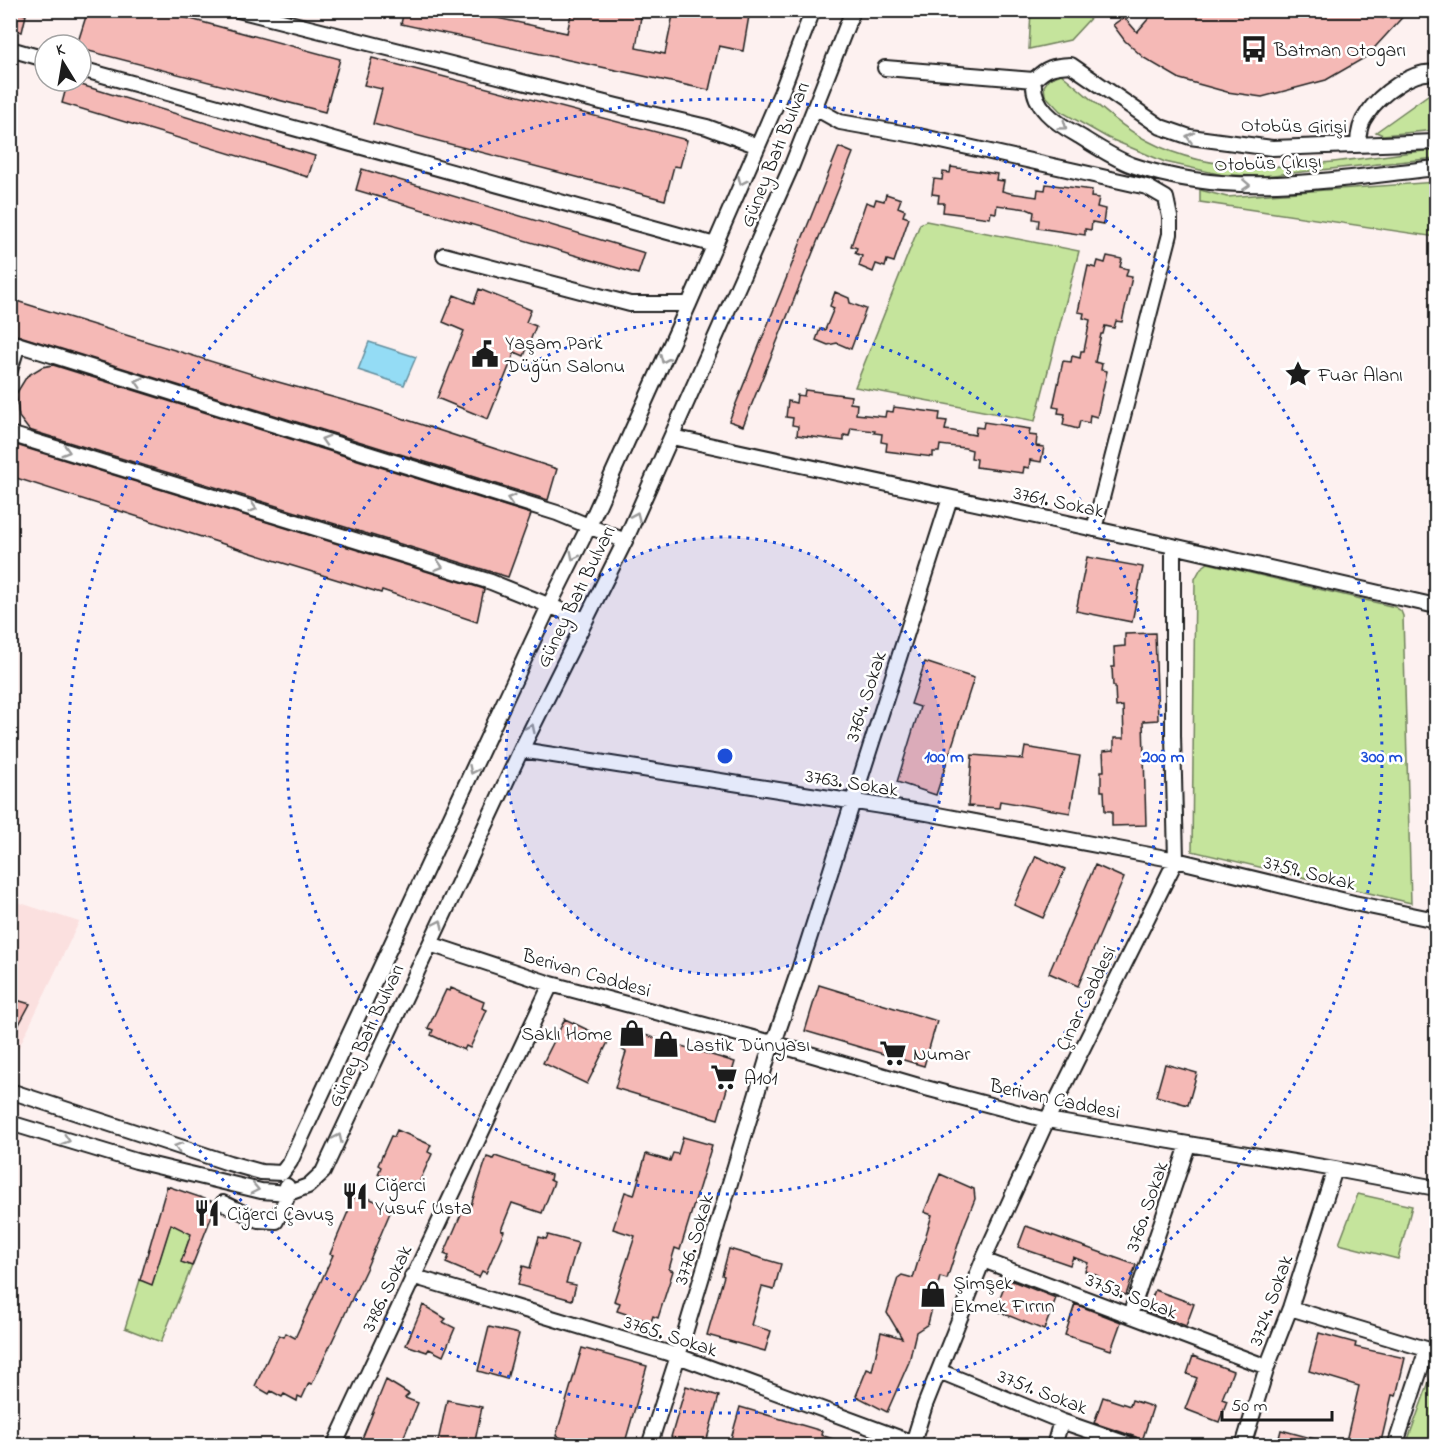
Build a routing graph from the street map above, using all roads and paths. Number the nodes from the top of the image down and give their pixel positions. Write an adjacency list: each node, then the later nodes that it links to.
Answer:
1 (238, 10): 13 (street)
2 (813, 10): 13 (street, Güney Batı Bulvarı)
3 (853, 10): 10 (street, Güney Batı Bulvarı)
4 (10, 49): 5 (street)
5 (33, 56)
6 (885, 68): 9 (street)
7 (93, 72): 15 (street)
8 (1437, 73): 12 (street)
9 (1034, 80): 12 (street, Otobüs Girişi, one-way to 9); 14 (street, Otobüs Çıkışı, one-way to 14)
10 (815, 108): 21 (street, Güney Batı Bulvarı); 24 (street)
11 (1437, 142): 12 (street, Otobüs Girişi)
12 (1358, 145)
13 (758, 146): 15 (street, Güney Batı Bulvarı, one-way to 15)
14 (1437, 168)
15 (715, 245): 17 (street, Güney Batı Bulvarı)
16 (444, 255): 17 (street)
17 (688, 304): 23 (street, Güney Batı Bulvarı, one-way to 23)
18 (14, 343): 19 (street); 23 (street, one-way to 18)
19 (10, 370)
20 (10, 434): 27 (street, one-way to 27)
21 (672, 437): 22 (street, 3761. Sokak); 25 (street, Güney Batı Bulvarı, one-way to 21)
22 (950, 498): 24 (street, 3761. Sokak); 31 (street, 3764. Sokak)
23 (589, 526): 25 (street); 27 (street, Güney Batı Bulvarı, one-way to 27)
24 (1094, 529): 26 (street, 3761. Sokak)
25 (625, 541): 29 (street, Güney Batı Bulvarı)
26 (1173, 546): 28 (street, 3761. Sokak); 32 (street, Çınar Caddesi)
27 (549, 606): 29 (street); 41 (street, Güney Batı Bulvarı, one-way to 41)
28 (1437, 606)
29 (585, 620): 30 (street, Güney Batı Bulvarı, one-way to 29)
30 (520, 750): 31 (street, 3763. Sokak); 34 (street, Güney Batı Bulvarı, one-way to 30)
31 (852, 802): 32 (street, 3763. Sokak); 36 (street, 3764. Sokak)
32 (1176, 860): 33 (street, 3759. Sokak); 38 (street, Çınar Caddesi)
33 (1437, 920)
34 (430, 944): 35 (street, Berivan Caddesi); 44 (street, Güney Batı Bulvarı, one-way to 34)
35 (550, 984): 36 (street, Berivan Caddesi); 47 (street, 3786. Sokak)
36 (772, 1043): 38 (street, Berivan Caddesi); 51 (street, 3776. Sokak)
37 (10, 1091): 41 (street, one-way to 37)
38 (1047, 1120): 40 (street, Berivan Caddesi); 46 (street, Çınar Caddesi)
39 (10, 1123): 44 (street, one-way to 44)
40 (1188, 1145): 42 (street, Berivan Caddesi); 49 (street, 3760. Sokak)
41 (286, 1167): 44 (street)
42 (1335, 1168): 43 (street, Berivan Caddesi); 48 (street, 3724. Sokak)
43 (1437, 1188)
44 (290, 1193): 45 (street)
45 (223, 1203)
46 (983, 1260): 49 (street, 3753. Sokak); 53 (street, Çınar Caddesi)
47 (412, 1276): 51 (street, 3765. Sokak); 56 (street, 3786. Sokak)
48 (1290, 1308): 50 (street); 52 (street, 3724. Sokak)
49 (1130, 1315): 52 (street, 3753. Sokak)
50 (1432, 1351): 61 (street)
51 (678, 1356): 55 (street, 3765. Sokak); 57 (street, 3776. Sokak)
52 (1267, 1367): 60 (street, 3724. Sokak)
53 (939, 1371): 54 (street, 3751. Sokak); 55 (street, Çınar Caddesi)
54 (1061, 1421): 58 (street); 59 (street, 3751. Sokak)
55 (912, 1444)
56 (334, 1446)
57 (649, 1446)
58 (1054, 1446)
59 (1133, 1446)
60 (1243, 1446)
61 (1395, 1446)

